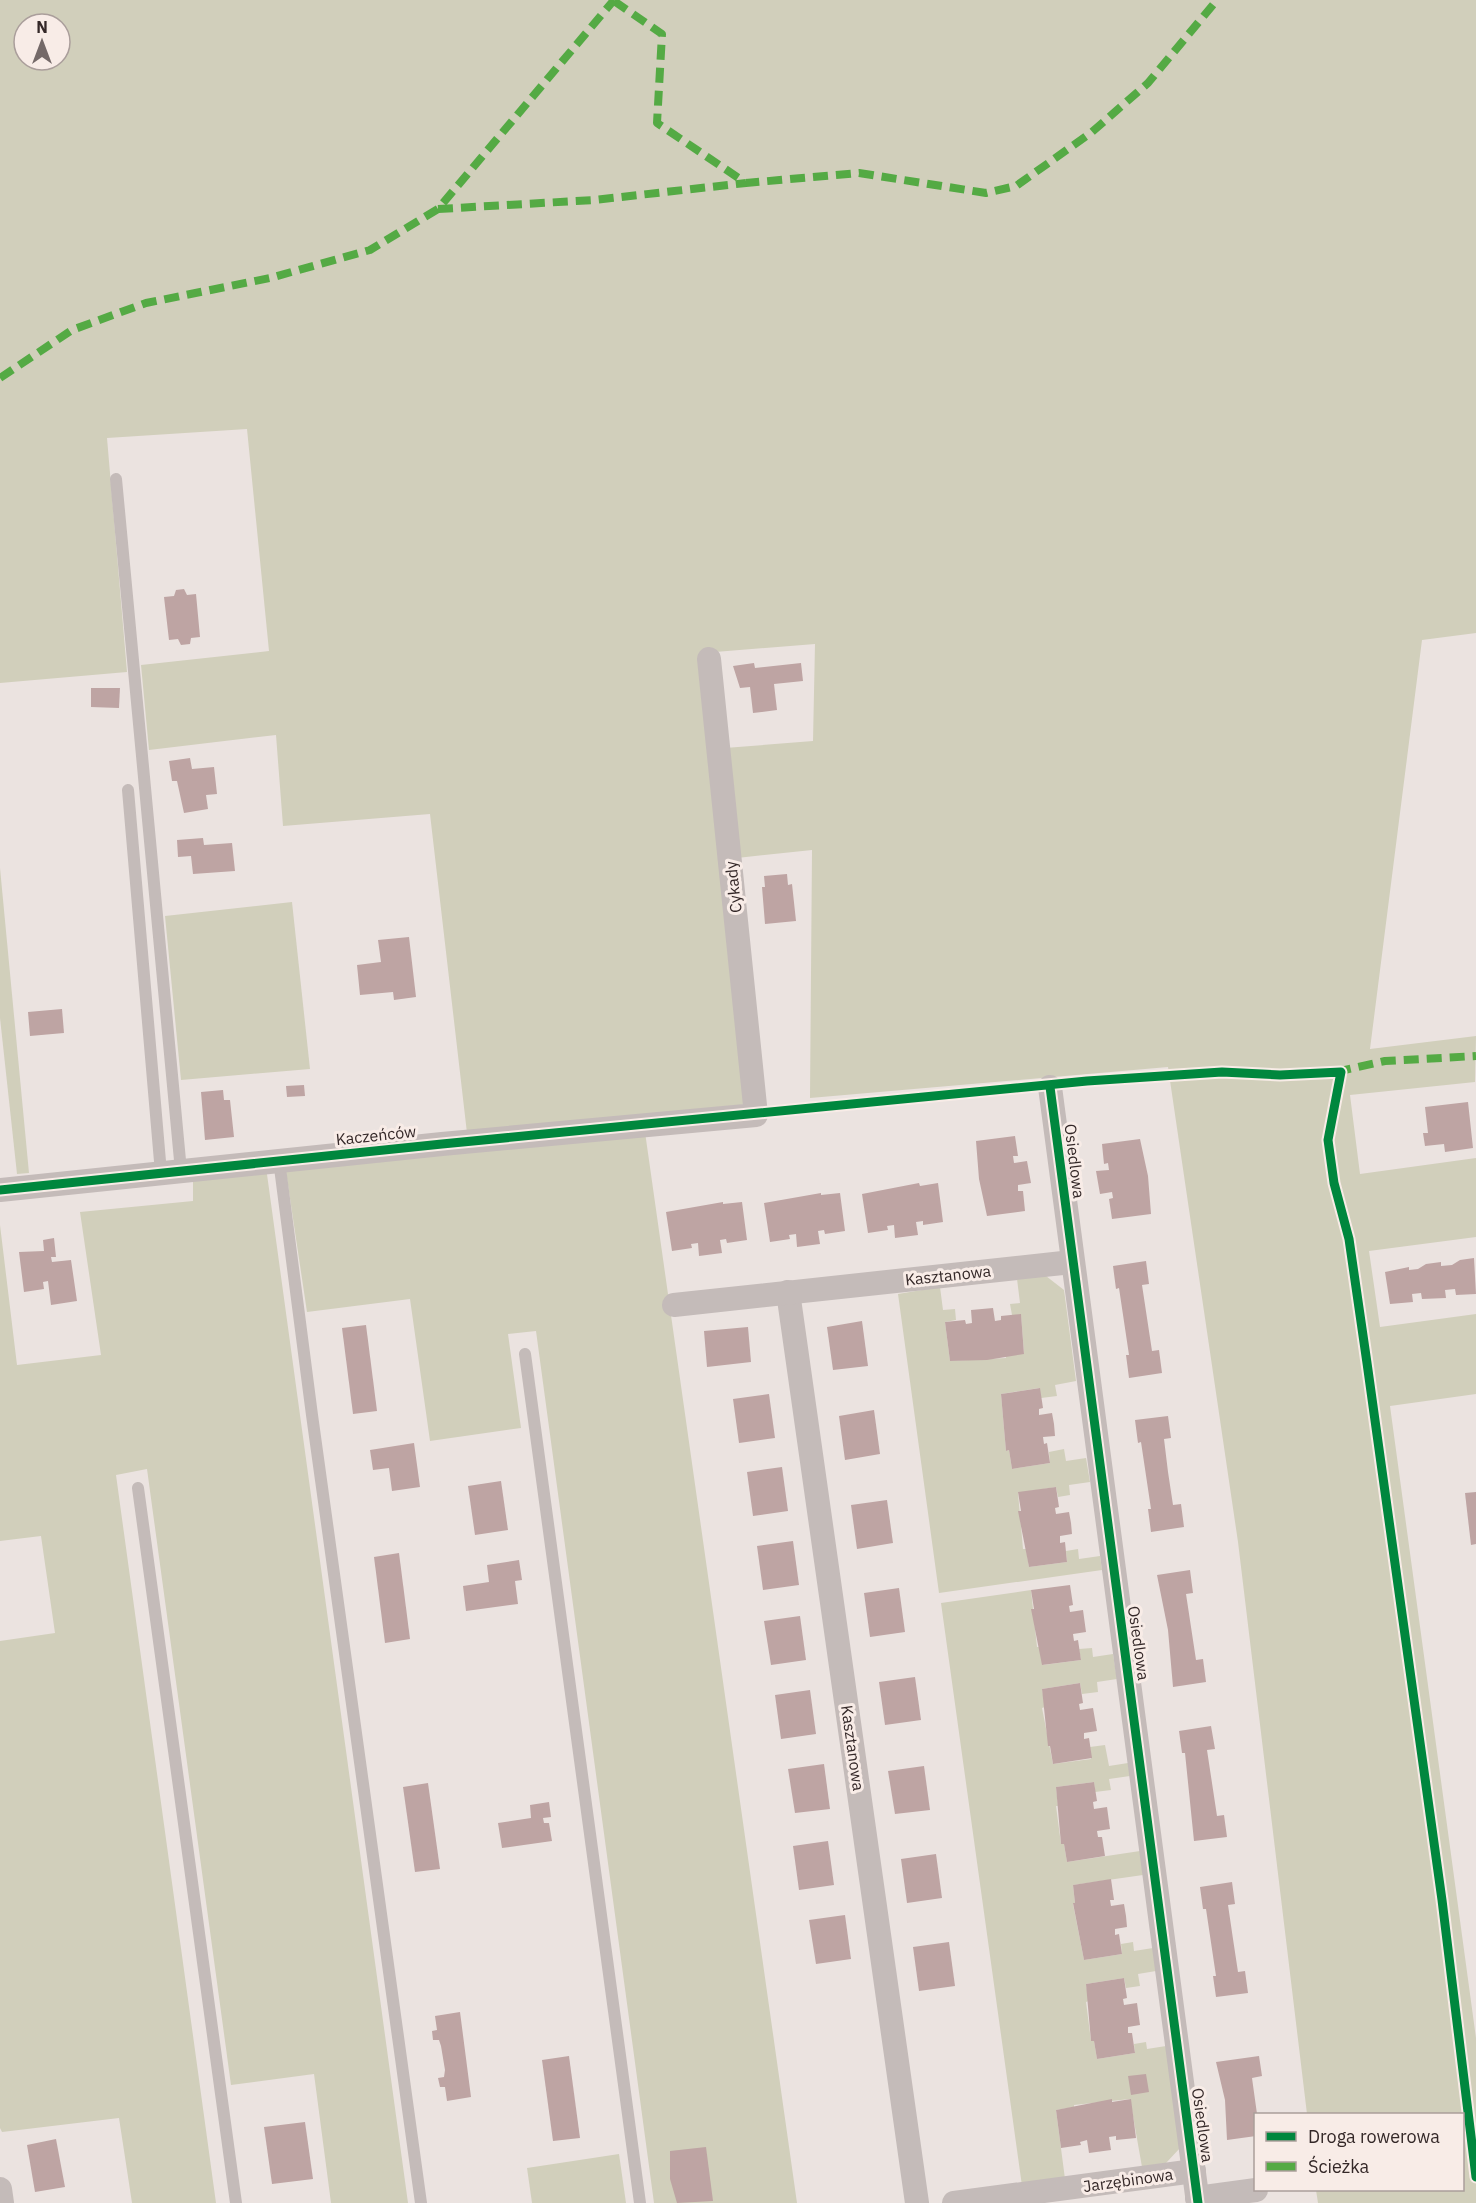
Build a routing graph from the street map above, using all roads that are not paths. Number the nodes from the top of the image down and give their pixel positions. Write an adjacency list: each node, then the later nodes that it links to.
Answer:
1 (116, 479): 7 (lane)
2 (709, 659): 5 (street, Cykady)
3 (128, 790): 7 (lane)
4 (1050, 1087): 9 (street, Osiedlowa)
5 (756, 1115): 6 (street, Kaczeńców)
6 (279, 1160): 7 (street, Kaczeńców); 20 (lane)
7 (171, 1172): 8 (street, Kaczeńców)
8 (0, 1190)
9 (1072, 1262): 10 (street, Kasztanowa); 14 (street, Osiedlowa)
10 (788, 1292): 11 (street, Kasztanowa); 22 (street, Kasztanowa)
11 (674, 1305)
12 (525, 1354): 21 (lane)
13 (138, 1488): 19 (lane)
14 (1194, 2171): 17 (street, Osiedlowa); 23 (street, Jarzębinowa)
15 (0, 2189): 18 (street)
16 (1254, 2190): 17 (street)
17 (1198, 2200)
18 (2, 2203)
19 (236, 2203)
20 (421, 2203)
21 (640, 2203)
22 (917, 2203)
23 (954, 2203)

